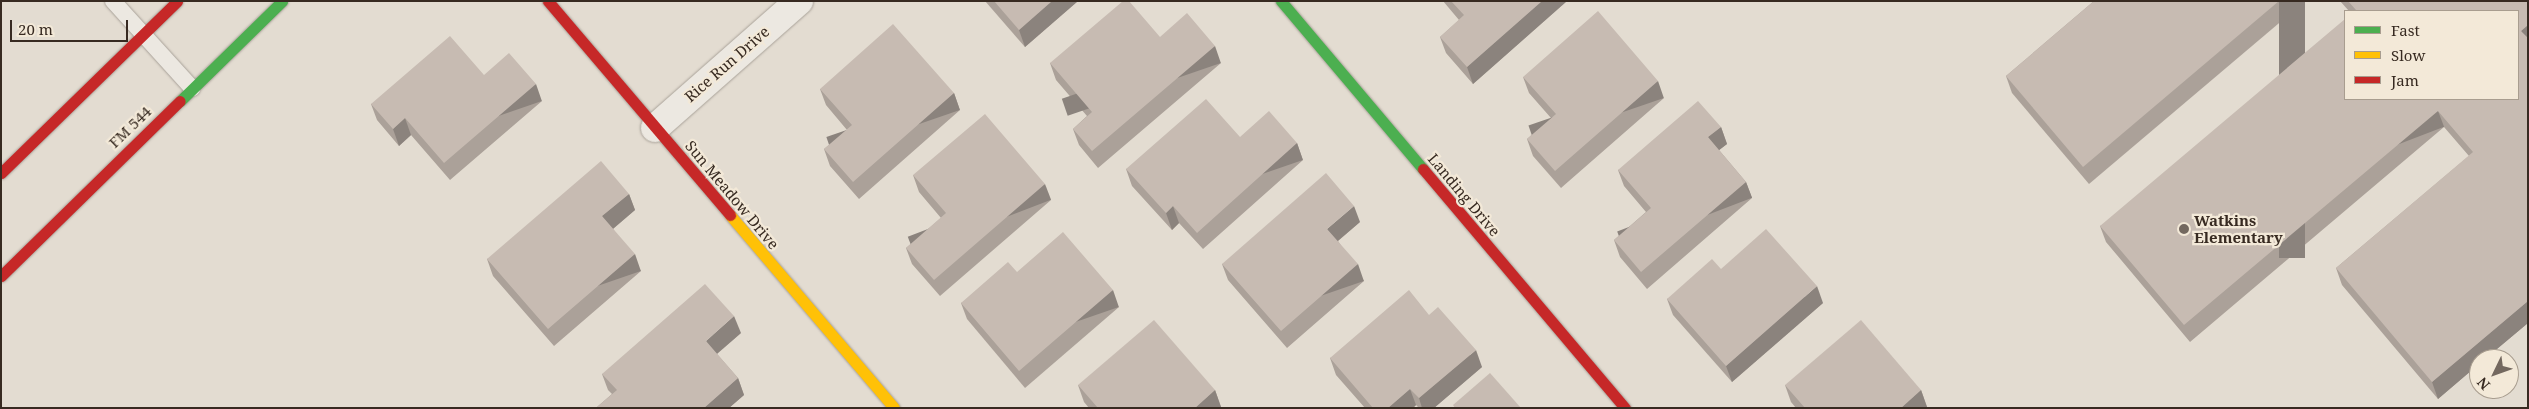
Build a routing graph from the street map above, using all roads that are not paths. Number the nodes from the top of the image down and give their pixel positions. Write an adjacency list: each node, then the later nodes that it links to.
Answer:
1 (113, 1): 7 (lane)
2 (177, 1): 7 (street)
3 (282, 1): 8 (street, FM 544)
4 (548, 1): 9 (street, Sun Meadow Drive)
5 (799, 1): 9 (street, Rice Run Drive)
6 (1281, 1): 13 (street, Landing Drive)
7 (142, 34): 8 (lane); 10 (street)
8 (192, 88): 11 (street, FM 544)
9 (655, 128): 12 (street, Sun Meadow Drive)
10 (1, 173)
11 (1, 276)
12 (894, 408)
13 (1625, 408)

